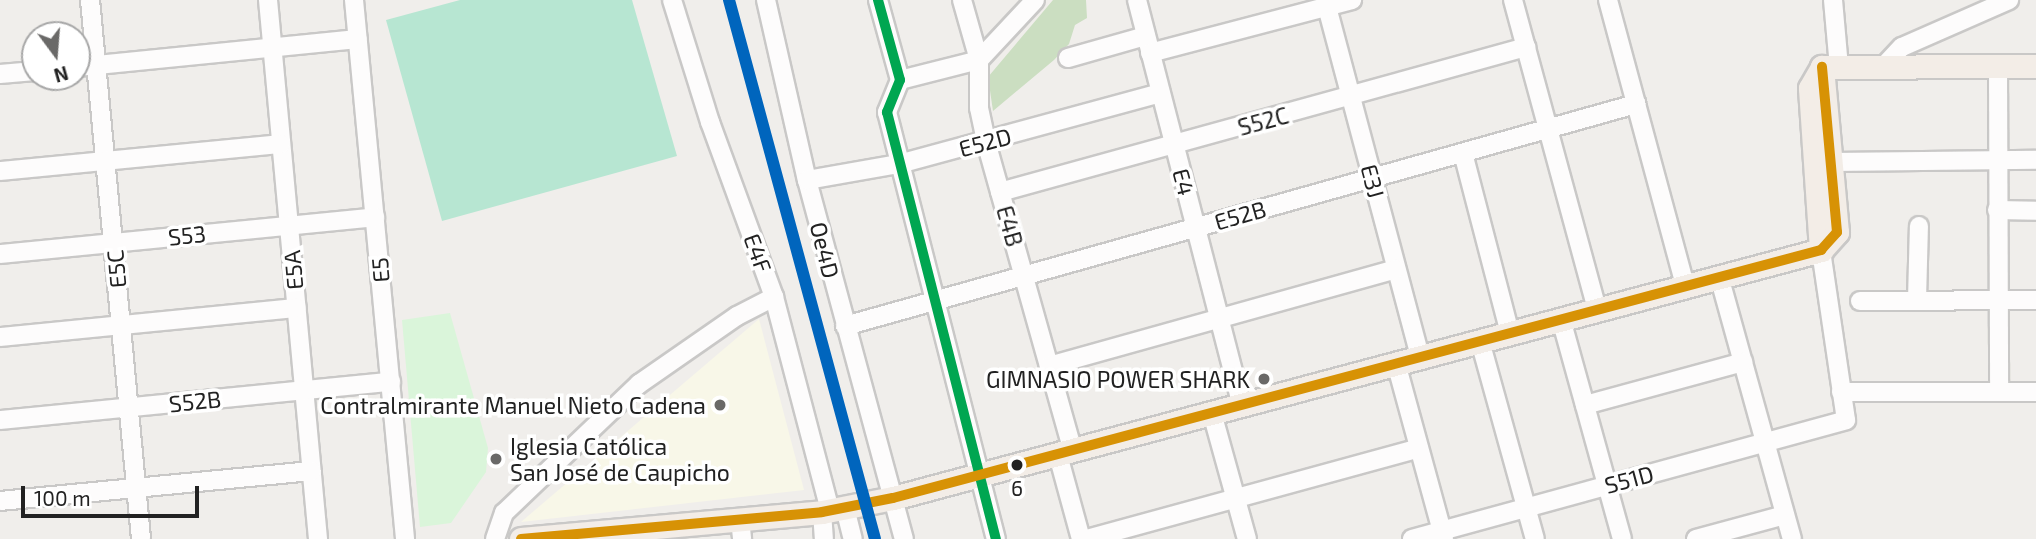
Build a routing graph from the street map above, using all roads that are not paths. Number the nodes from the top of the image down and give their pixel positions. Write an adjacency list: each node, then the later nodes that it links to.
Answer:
1 (90, 0): 22 (street, E5C)
2 (268, 0): 19 (street, E5A)
3 (355, 0): 16 (street, E5)
4 (672, 0): 61 (street, E4F)
5 (766, 0): 46 (street, Oe4D)
6 (878, 0): 30 (street)
7 (962, 0): 21 (street, E4B)
8 (1035, 0): 21 (street)
9 (1137, 0): 17 (street, E4)
10 (1352, 0): 15 (street)
11 (1513, 0): 18 (street)
12 (1608, 0): 33 (street)
13 (1833, 0): 27 (street)
14 (2009, 0): 24 (street)
15 (1327, 7): 17 (street); 32 (street, E3J)
16 (358, 39): 19 (street); 50 (street, E5)
17 (1148, 44): 20 (street); 31 (street, E4)
18 (1526, 47): 32 (street, S52C); 34 (street)
19 (272, 48): 22 (street); 36 (street, E5A)
20 (1068, 58)
21 (979, 60): 30 (street); 35 (street, E4B)
22 (97, 65): 23 (street); 40 (street, E5C)
23 (91, 66)
24 (1884, 66): 25 (main road); 27 (main road)
25 (1998, 66): 26 (main road); 41 (street)
26 (2036, 66)
27 (1830, 67): 42 (main road); 55 (main road)
28 (21, 72): 29 (street)
29 (0, 74)
30 (900, 80): 43 (street)
31 (1161, 93): 35 (street, E52D); 37 (street, E4)
32 (1351, 97): 37 (street, S52C); 45 (street, E3J)
33 (1636, 104): 34 (street, E52B); 60 (street)
34 (1548, 129): 38 (street, E52B); 68 (street)
35 (986, 142): 43 (street, E52D); 47 (street, E4B)
36 (281, 144): 40 (street); 51 (street, E5A)
37 (1174, 145): 47 (street, S52C); 53 (street, E4)
38 (1463, 153): 45 (street, E52B); 73 (street)
39 (2036, 160): 41 (street)
40 (106, 161): 44 (street); 54 (street, E5C)
41 (1999, 161): 42 (street); 48 (street)
42 (1832, 162): 55 (main road)
43 (899, 164): 46 (street, E52D); 65 (street)
44 (0, 171)
45 (1373, 178): 53 (street, E52B); 57 (street, E3J)
46 (807, 180): 72 (street, Oe4D)
47 (1000, 192): 58 (street, E4B)
48 (1997, 211): 49 (street); 63 (street)
49 (2036, 211)
50 (375, 217): 51 (street, S53); 80 (street, E5)
51 (289, 226): 54 (street, S53); 67 (street, E5A)
52 (1919, 226): 62 (street)
53 (1196, 228): 58 (street, E52B); 69 (street, E4)
54 (113, 242): 56 (street, S53); 71 (street, E5C)
55 (1821, 250): 59 (main road); 82 (street)
56 (0, 254)
57 (1396, 269): 69 (street); 76 (street, E3J)
58 (1024, 276): 65 (street, E52B); 79 (street, E4B)
59 (1719, 276): 60 (main road); 77 (street)
60 (1685, 286): 68 (main road)
61 (774, 297): 101 (street, E4F); 109 (street)
62 (1917, 300): 63 (street); 66 (street)
63 (1999, 300): 64 (street); 83 (street)
64 (2036, 300)
65 (934, 301): 72 (street, E52B); 94 (street)
66 (1860, 301)
67 (297, 308): 71 (street); 81 (street, E5A)
68 (1597, 310): 70 (main road)
69 (1220, 318): 79 (street); 85 (street, E4)
70 (1561, 319): 73 (main road); 86 (street)
71 (121, 325): 74 (street); 87 (street, E5C)
72 (845, 326): 97 (street, Oe4D)
73 (1510, 333): 75 (main road)
74 (0, 337)
75 (1480, 341): 76 (main road); 100 (street)
76 (1420, 356): 78 (main road)
77 (1743, 362): 86 (street); 90 (street)
78 (1396, 363): 85 (main road); 91 (street)
79 (1049, 366): 92 (street, E4B)
80 (391, 382): 81 (street, S52B); 108 (street, E5)
81 (304, 391): 87 (street, S52B); 93 (street, E5A)
82 (1841, 392): 83 (street); 90 (street, S51D)
83 (1999, 392): 84 (street)
84 (2036, 392)
85 (1242, 405): 88 (main road)
86 (1585, 405): 95 (street)
87 (129, 408): 89 (street, S52B); 96 (street, E5C)
88 (1212, 413): 92 (main road); 98 (street)
89 (0, 420)
90 (1765, 442): 95 (street, S51D); 102 (street)
91 (1419, 447): 98 (street); 105 (street)
92 (1065, 453): 94 (main road); 115 (street, E4B)
93 (312, 471): 96 (street); 107 (street, E5A)
94 (978, 476): 97 (main road); 114 (street)
95 (1607, 485): 100 (street, S51D); 120 (street)
96 (136, 488): 99 (street); 106 (street, E5C)
97 (893, 498): 101 (main road); 113 (street, Oe4D)
98 (1236, 498): 116 (street); 117 (street)
99 (0, 501)
100 (1526, 508): 105 (street, S51D); 119 (street)
101 (832, 510): 103 (main road); 111 (street, E4F); 112 (street)
102 (1785, 515): 121 (street); 122 (street)
103 (741, 529): 104 (main road)
104 (656, 533): 110 (main road)
105 (1443, 535): 118 (street, S51D)
106 (141, 539)
107 (318, 539)
108 (405, 539)
109 (495, 539)
110 (521, 539)
111 (824, 539)
112 (853, 539)
113 (904, 539)
114 (996, 539)
115 (1081, 539)
116 (1087, 539)
117 (1247, 539)
118 (1412, 539)
119 (1535, 539)
120 (1622, 539)
121 (1696, 539)
122 (1791, 539)

